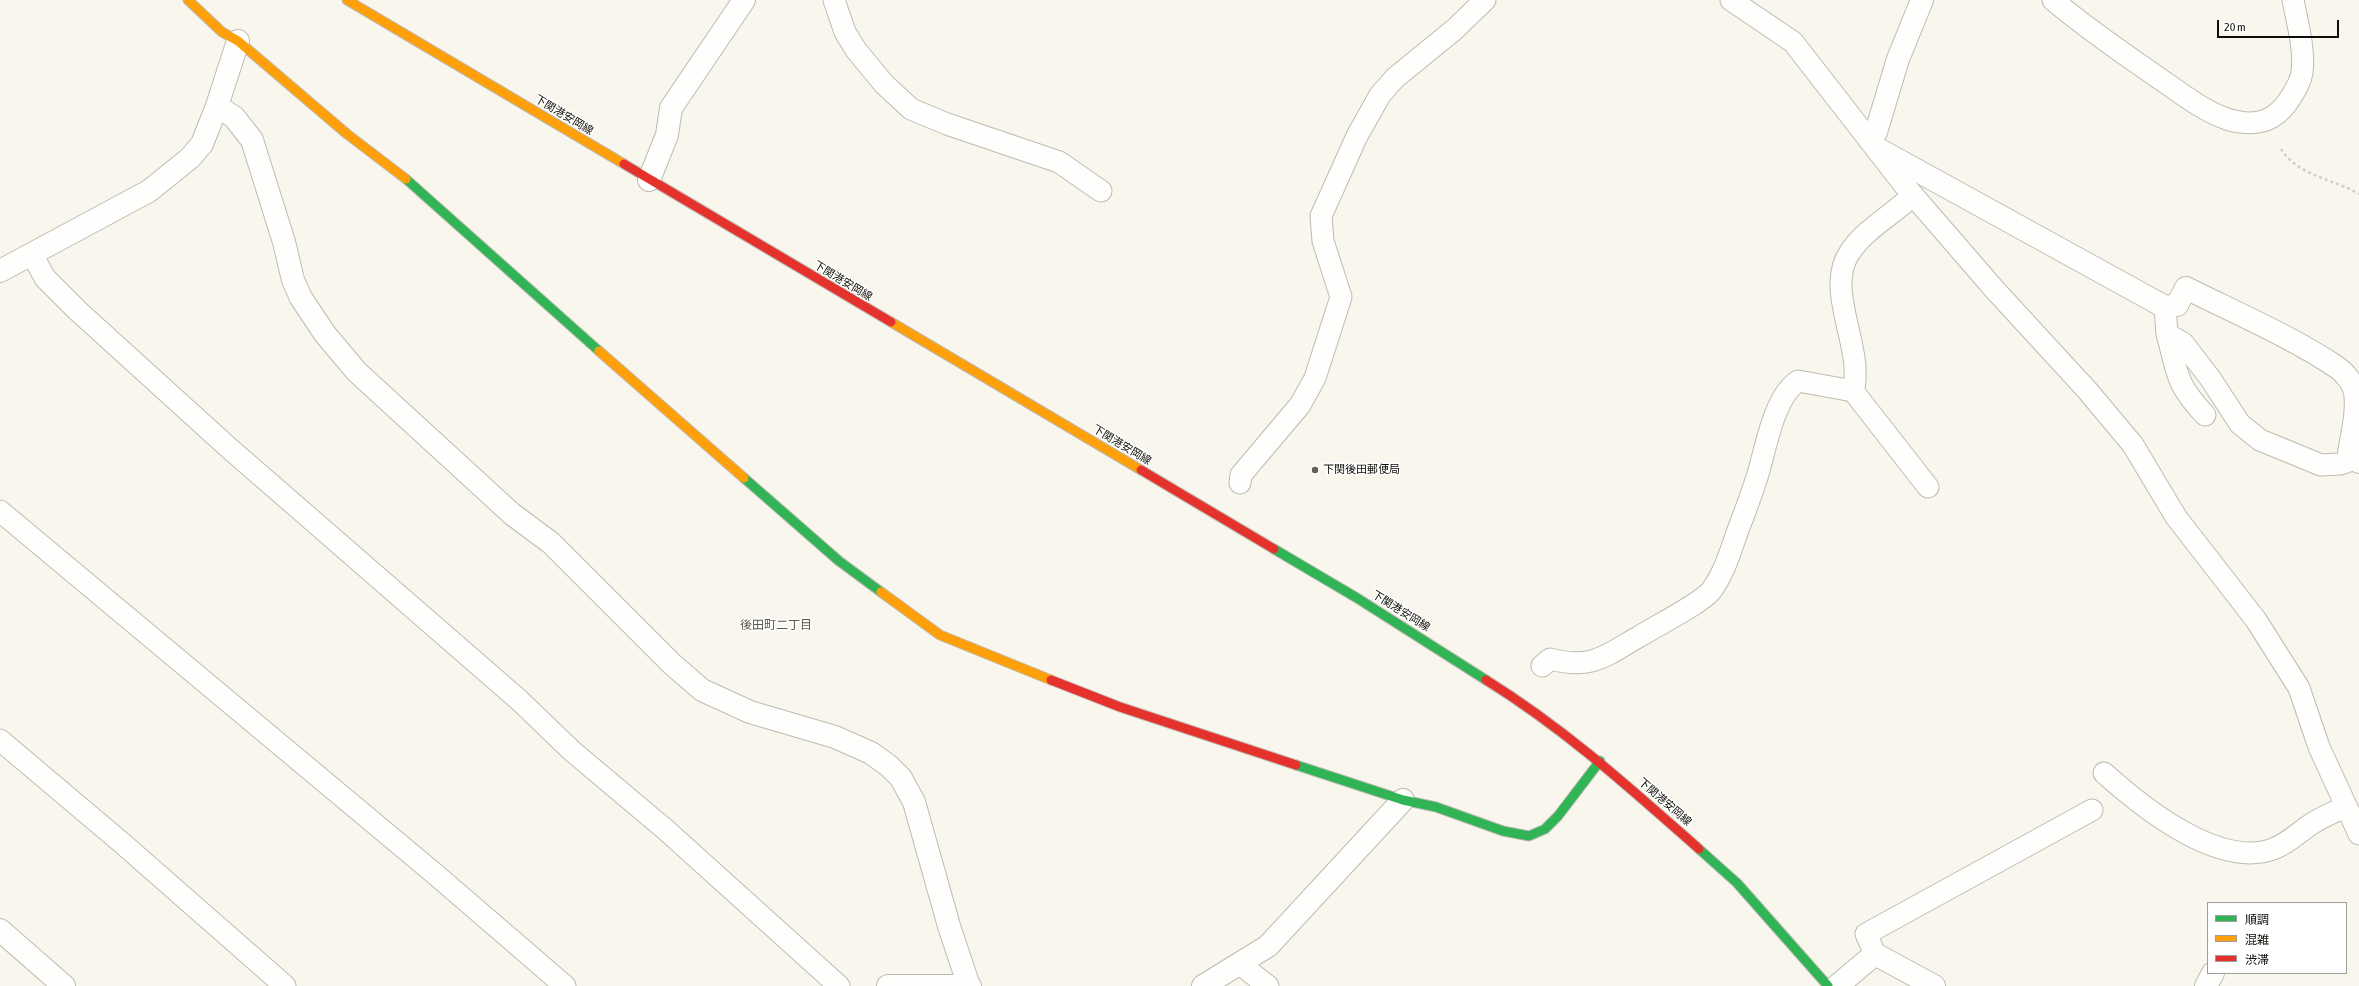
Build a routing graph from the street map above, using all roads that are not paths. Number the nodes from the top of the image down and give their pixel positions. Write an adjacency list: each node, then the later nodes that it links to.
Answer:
1 (188, 0): 10 (main road)
2 (348, 0): 13 (main road, 下関港安岡線)
3 (744, 0): 13 (street)
4 (834, 0): 14 (lane)
5 (1485, 0): 23 (lane)
6 (1731, 0): 12 (lane)
7 (1922, 0): 12 (street)
8 (2053, 0): 9 (lane)
9 (2293, 0)
10 (238, 41): 11 (street); 30 (main road)
11 (217, 106): 16 (street); 43 (street)
12 (1874, 144): 15 (lane); 18 (street)
13 (649, 180): 28 (main road, 下関港安岡線)
14 (1101, 191)
15 (1913, 195): 20 (lane); 31 (lane)
16 (32, 254): 17 (street); 41 (lane)
17 (0, 272)
18 (2165, 307): 19 (lane); 22 (street)
19 (2167, 334): 21 (lane); 22 (lane)
20 (1853, 391): 24 (lane); 26 (lane)
21 (2205, 415)
22 (2357, 460)
23 (1240, 483)
24 (1928, 486)
25 (0, 511): 40 (lane)
26 (1542, 666)
27 (0, 740): 39 (lane)
28 (1600, 761): 30 (main road); 46 (main road, 下関港安岡線)
29 (2104, 773): 31 (lane)
30 (1403, 800): 36 (street)
31 (2346, 806): 33 (lane)
32 (2092, 810): 35 (lane)
33 (2359, 834)
34 (0, 930): 38 (street)
35 (1875, 954): 47 (street); 48 (street)
36 (1241, 964): 44 (street); 45 (lane)
37 (2212, 974): 49 (street)
38 (64, 986)
39 (285, 986)
40 (565, 986)
41 (840, 986)
42 (888, 986): 43 (street)
43 (969, 986)
44 (1203, 986)
45 (1268, 986)
46 (1828, 986)
47 (1837, 986)
48 (1934, 986)
49 (2206, 986)

